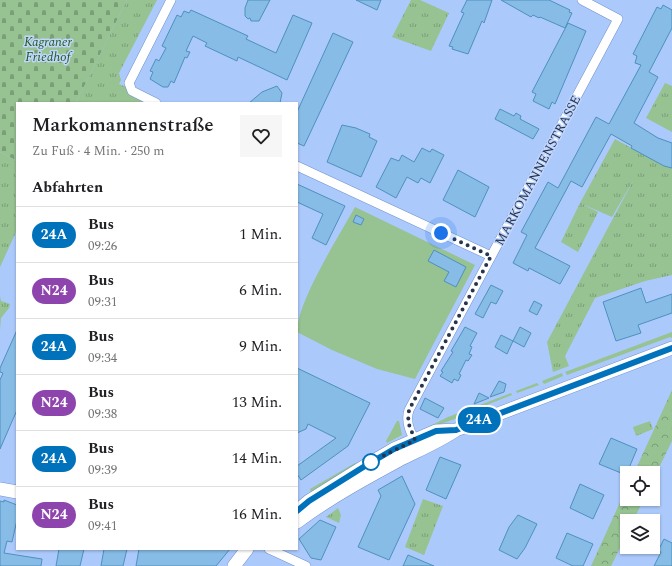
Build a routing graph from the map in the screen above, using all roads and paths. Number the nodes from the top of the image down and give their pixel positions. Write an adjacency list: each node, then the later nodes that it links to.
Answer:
1 (171, 0): 3 (street)
2 (582, 0): 5 (street, MARKOMANNENSTRASSE)
3 (154, 102)
4 (298, 166): 5 (street)
5 (491, 256): 7 (street, MARKOMANNENSTRASSE)
6 (672, 348): 7 (main road)
7 (418, 445): 10 (main road); 11 (main road)
8 (0, 489): 9 (main road)
9 (16, 492)
10 (298, 510)
11 (298, 521)
12 (246, 550): 14 (main road)
13 (271, 550): 15 (street)
14 (234, 566)
15 (306, 566)

